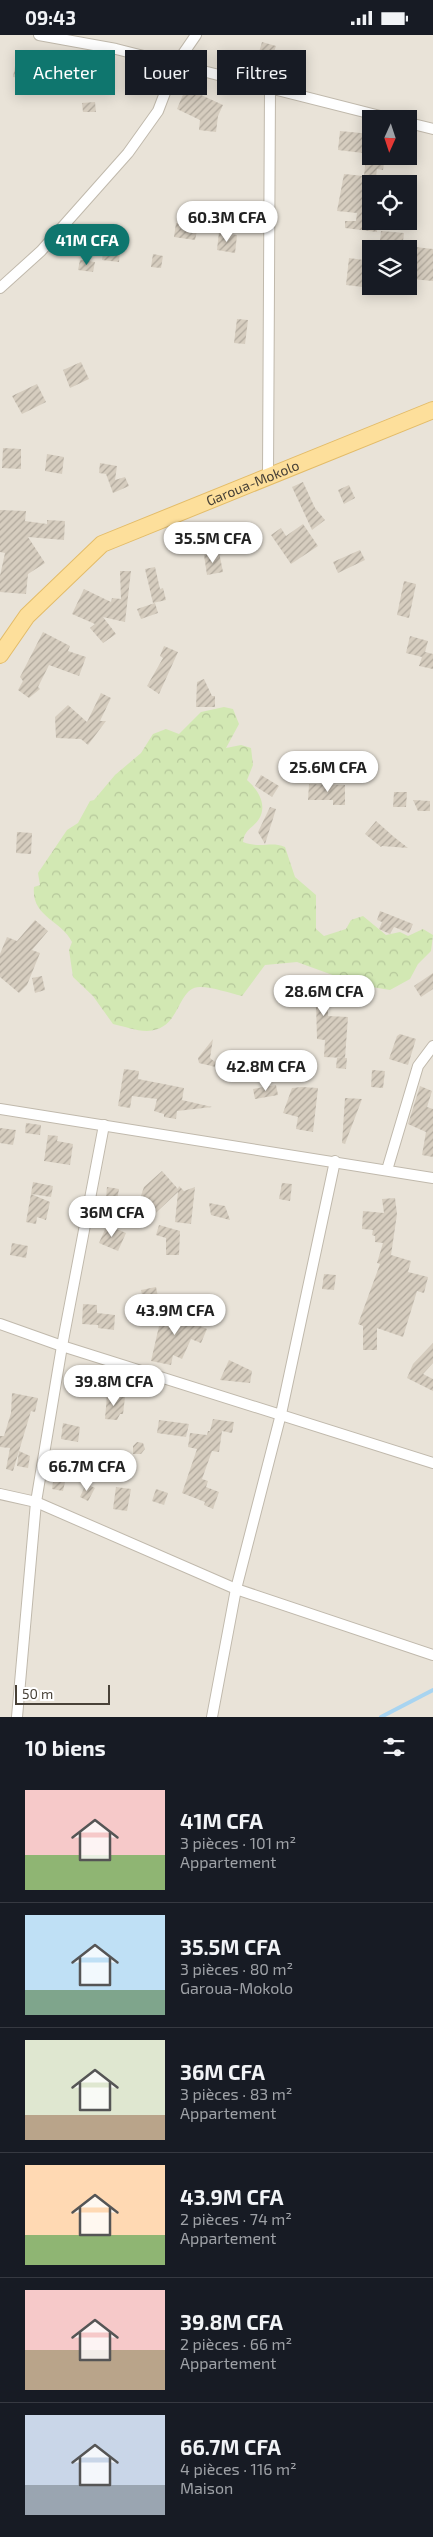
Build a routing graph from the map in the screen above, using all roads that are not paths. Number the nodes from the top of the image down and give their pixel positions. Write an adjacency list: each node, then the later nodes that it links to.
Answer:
1 (39, 35): 4 (street)
2 (196, 35): 3 (street)
3 (186, 50)
4 (125, 51)
5 (164, 95): 11 (street)
6 (270, 95): 13 (street)
7 (300, 95): 8 (street)
8 (362, 111)
9 (418, 125): 10 (street)
10 (433, 129)
11 (0, 288)
12 (433, 410): 13 (main road, Garoua-Mokolo)
13 (268, 475): 14 (main road, Garoua-Mokolo)
14 (0, 655)
15 (433, 1045): 19 (street)
16 (0, 1109): 17 (street)
17 (104, 1125): 18 (street); 22 (street)
18 (335, 1161): 19 (street); 23 (street)
19 (387, 1171): 20 (street)
20 (433, 1178)
21 (0, 1324): 22 (street)
22 (62, 1346): 23 (street); 26 (street)
23 (281, 1414): 24 (street); 27 (street)
24 (433, 1463)
25 (0, 1494): 26 (street)
26 (36, 1502): 27 (street); 29 (street)
27 (236, 1589): 28 (street); 30 (street)
28 (433, 1655)
29 (17, 1717)
30 (212, 1717)

